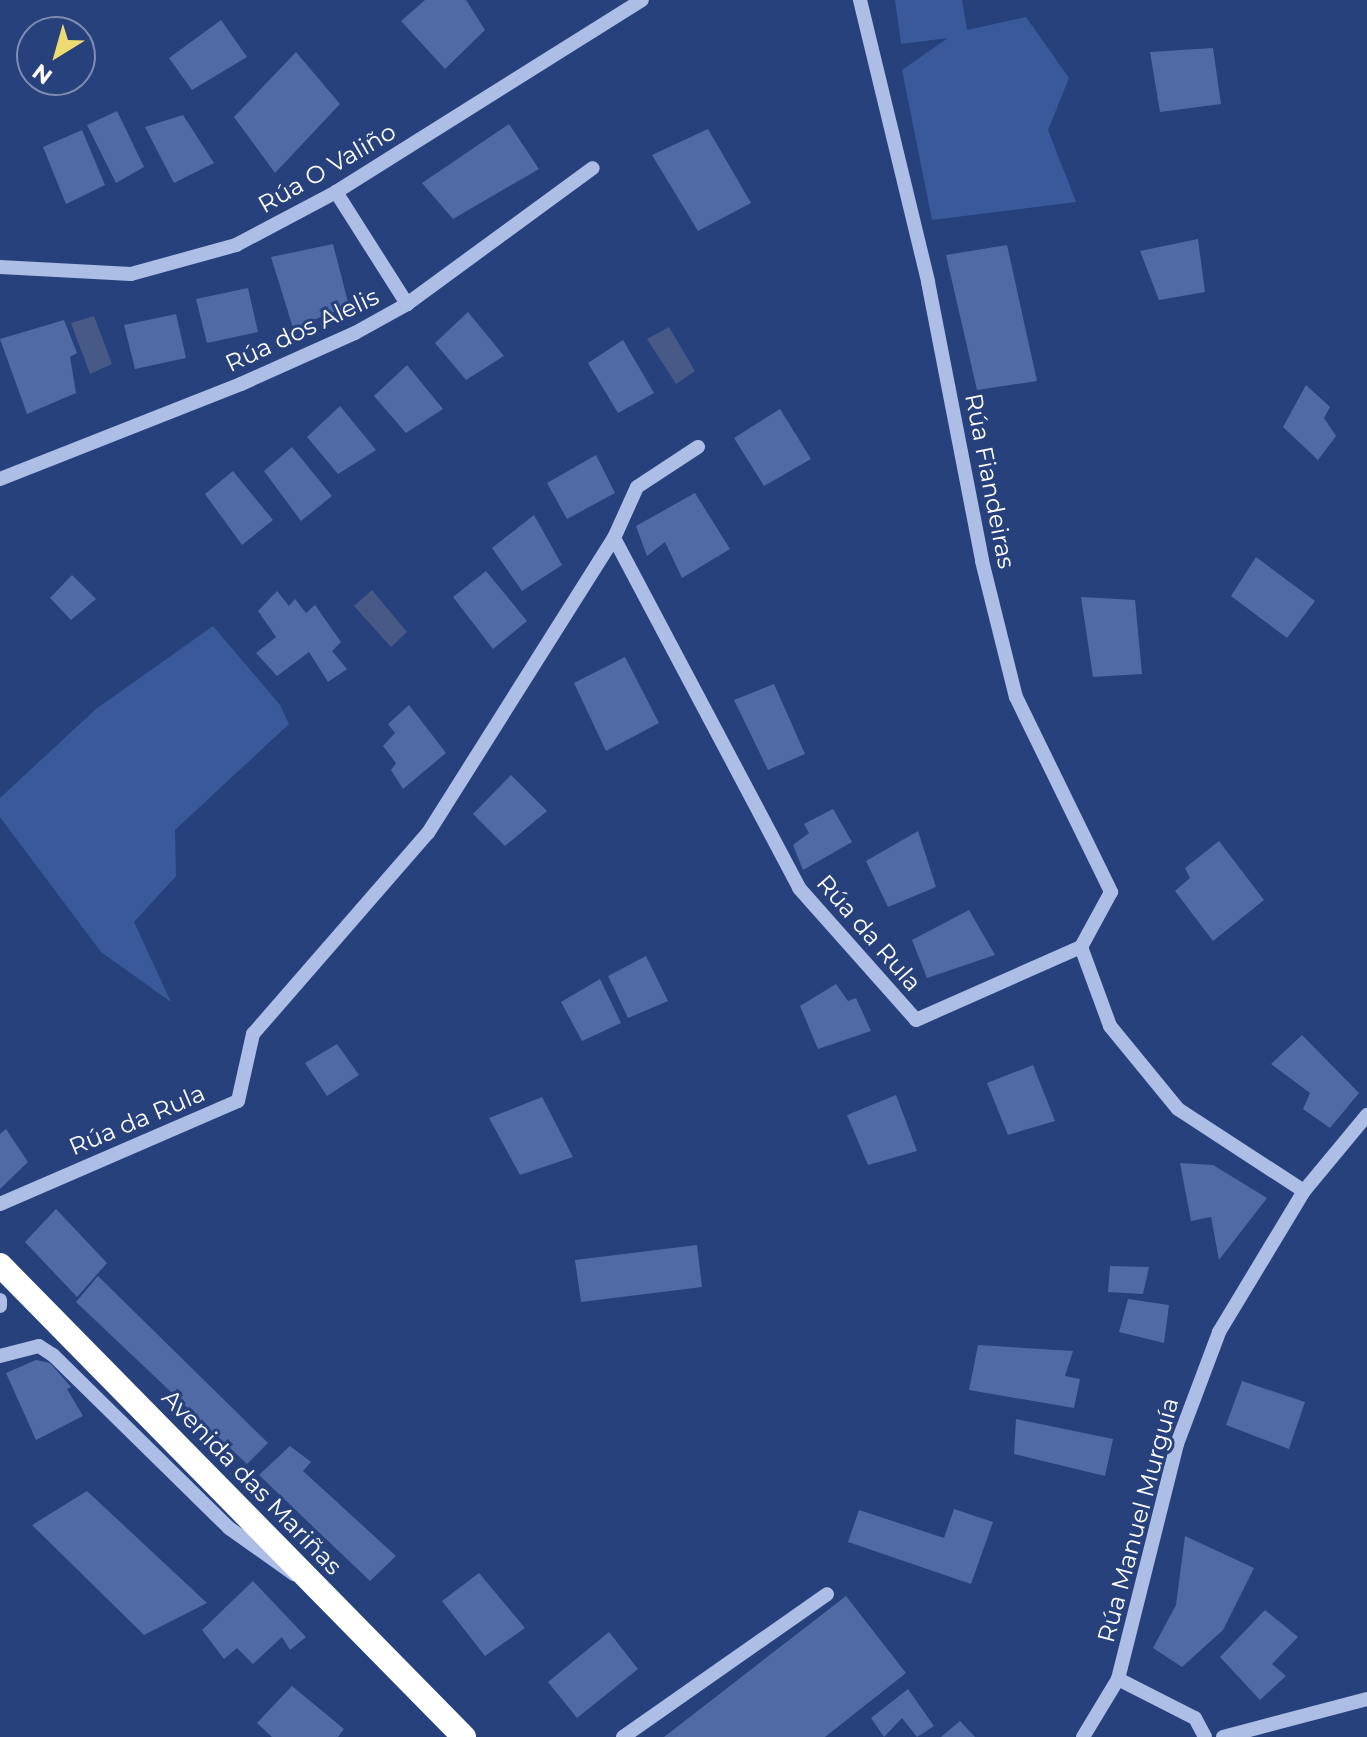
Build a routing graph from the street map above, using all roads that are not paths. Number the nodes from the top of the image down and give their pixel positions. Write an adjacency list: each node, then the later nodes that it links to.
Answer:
1 (642, 0): 4 (street, Rúa O Valiño)
2 (860, 0): 10 (street, Rúa Fiandeiras)
3 (593, 168): 6 (street, Rúa dos Alelis)
4 (336, 192): 5 (street, Rúa O Valiño); 6 (street)
5 (0, 267)
6 (407, 304): 8 (street, Rúa dos Alelis)
7 (698, 447): 9 (street, Rúa da Rula)
8 (0, 479)
9 (614, 538): 10 (street, Rúa da Rula); 13 (street, Rúa da Rula)
10 (1081, 947): 12 (street)
11 (1367, 1115): 12 (street, Rúa Manuel Murguía)
12 (1304, 1191): 18 (street, Rúa Manuel Murguía)
13 (0, 1204)
14 (0, 1265): 16 (highway, Avenida das Mariñas)
15 (0, 1356): 16 (street)
16 (317, 1588): 20 (highway, Avenida das Mariñas)
17 (827, 1594): 21 (street)
18 (1118, 1679): 22 (street, Rúa Manuel Murguía); 23 (street)
19 (1367, 1699): 24 (street)
20 (464, 1737)
21 (623, 1737)
22 (1083, 1737)
23 (1205, 1737)
24 (1223, 1737)

